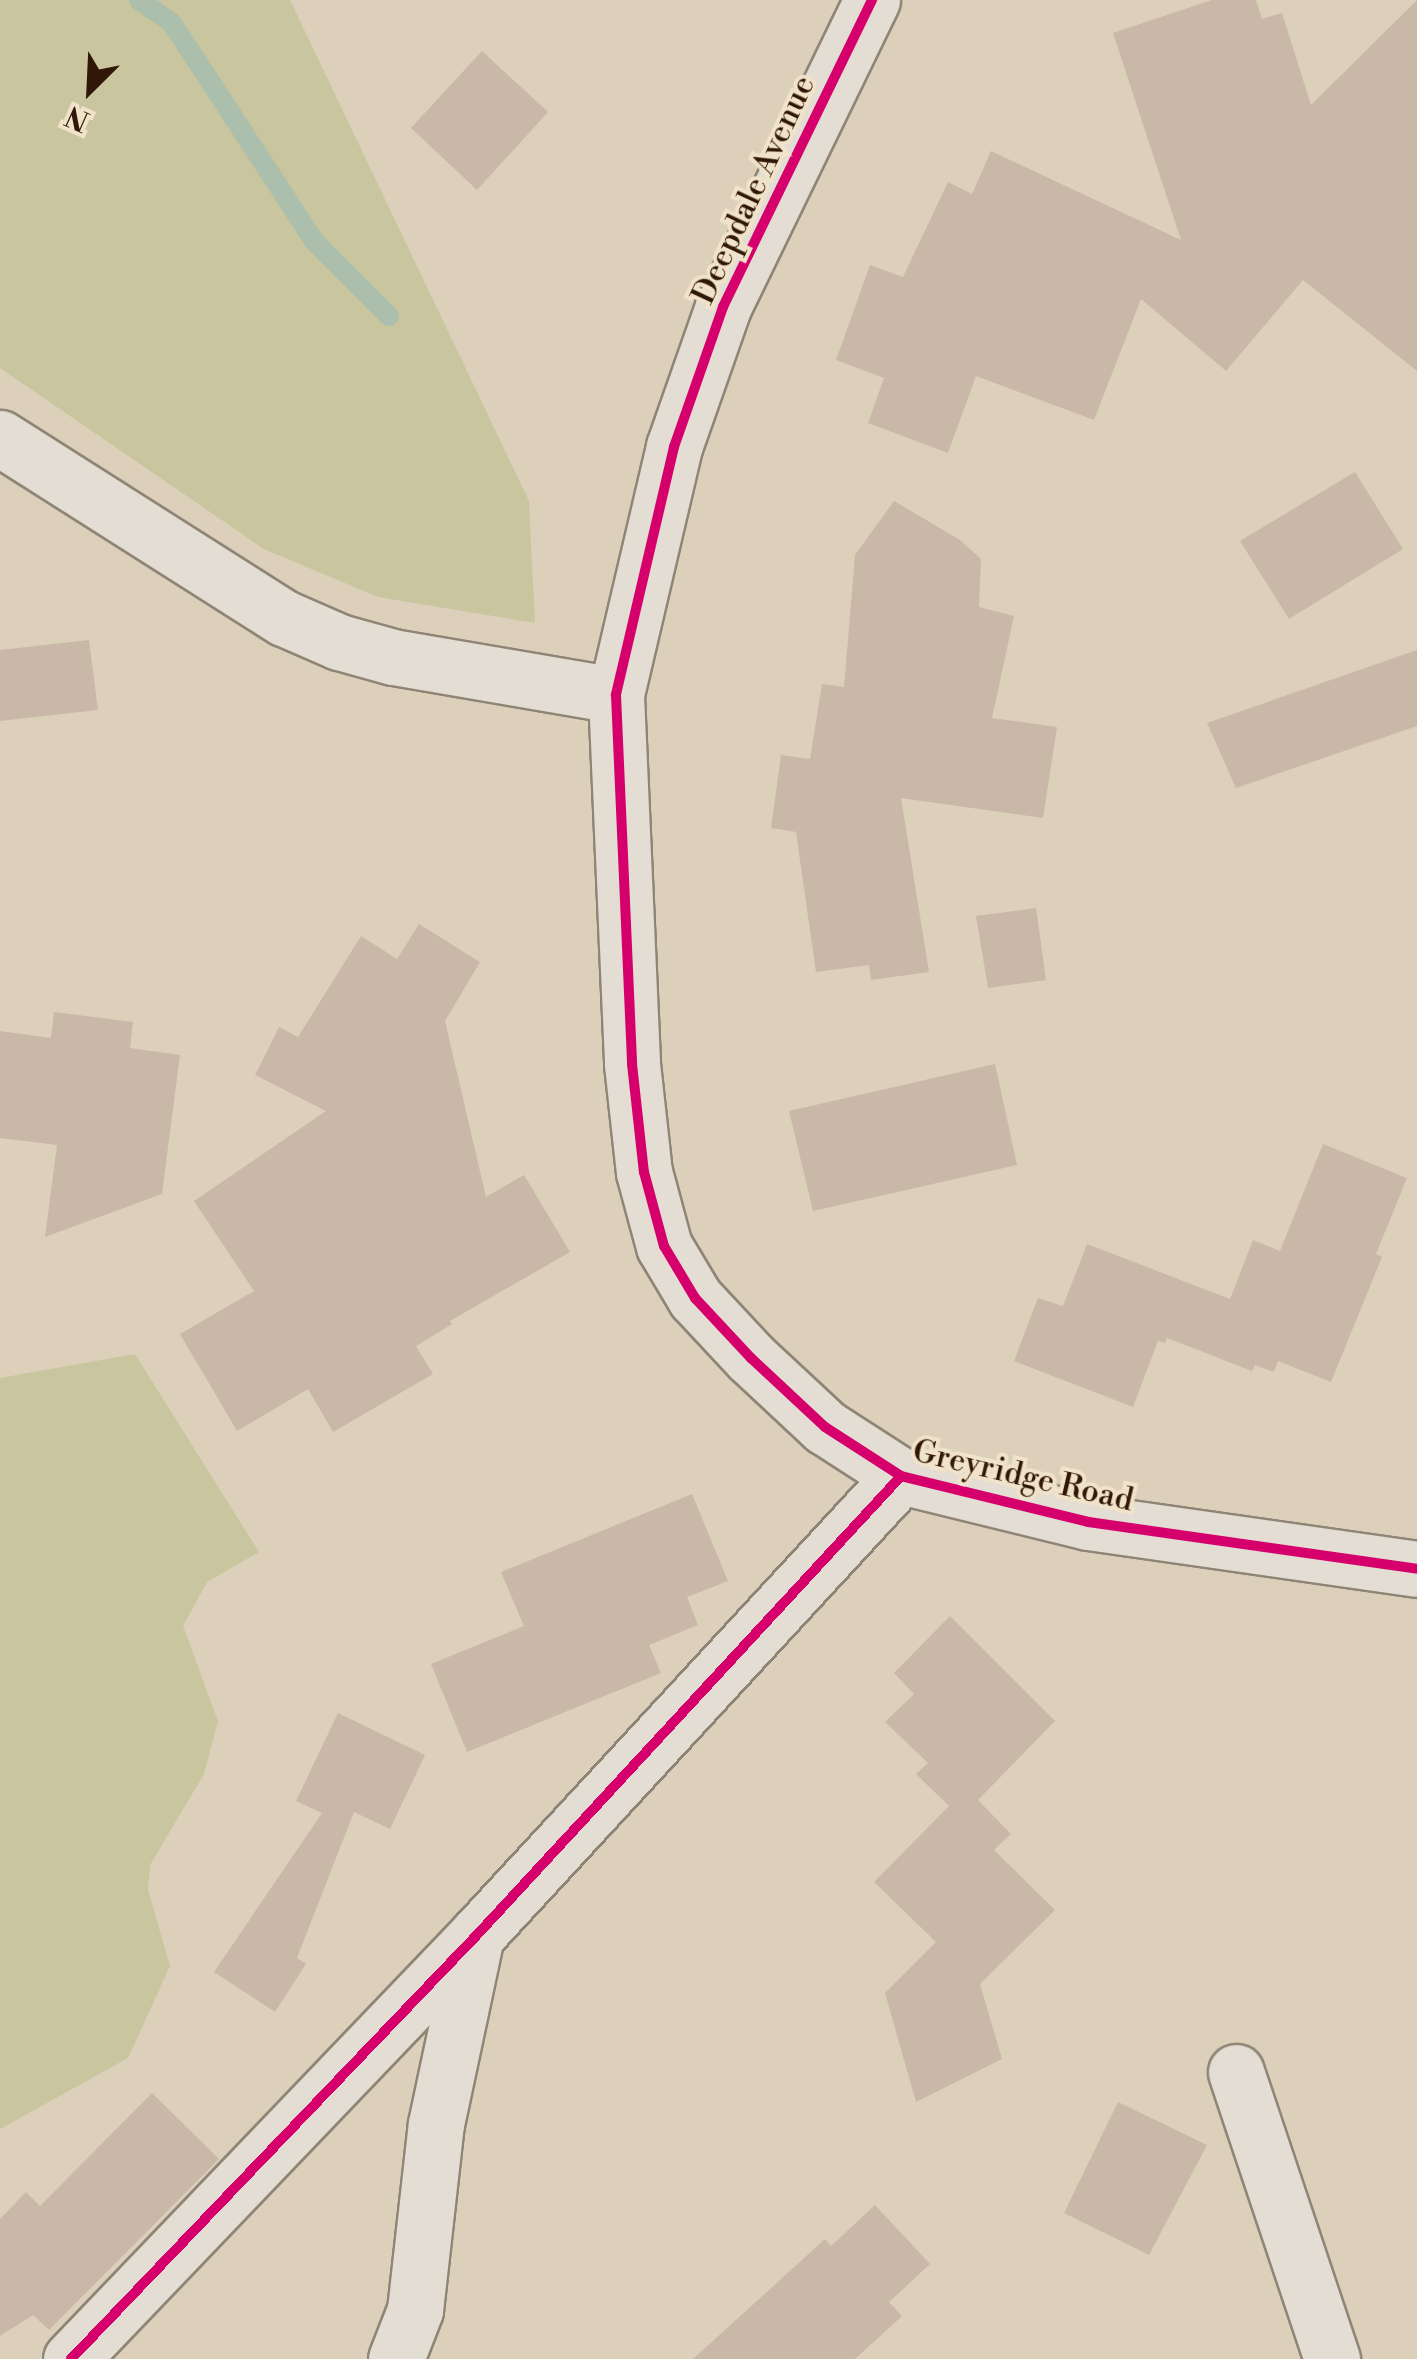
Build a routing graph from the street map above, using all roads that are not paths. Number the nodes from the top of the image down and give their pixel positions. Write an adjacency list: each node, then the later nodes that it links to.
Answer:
1 (872, 0): 3 (street, Deepdale Avenue)
2 (0, 438): 3 (street)
3 (616, 695): 4 (street, Greyridge Road)
4 (901, 1476): 5 (street, Greyridge Road); 6 (street)
5 (1417, 1569)
6 (476, 1936): 8 (street); 9 (street)
7 (1236, 2072): 10 (street)
8 (71, 2359)
9 (396, 2359)
10 (1332, 2359)

